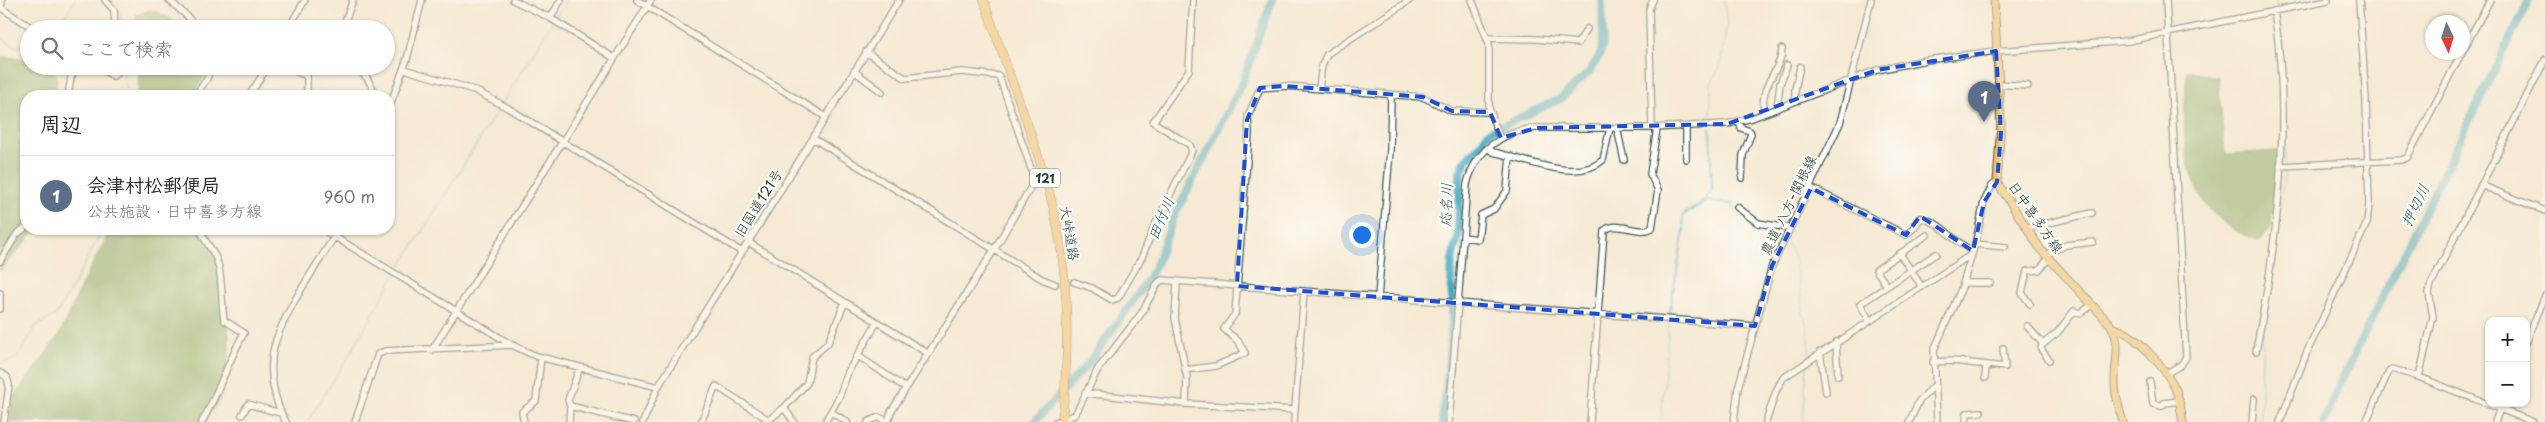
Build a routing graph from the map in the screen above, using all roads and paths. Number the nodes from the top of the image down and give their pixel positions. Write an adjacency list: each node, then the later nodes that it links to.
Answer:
1 (2, 0): 25 (street)
2 (105, 0): 26 (street)
3 (170, 0): 27 (street)
4 (306, 0): 28 (street)
5 (353, 0): 29 (street)
6 (422, 0): 43 (street)
7 (514, 0): 30 (street)
8 (561, 0): 30 (street)
9 (637, 0): 23 (street)
10 (651, 0): 23 (street)
11 (899, 0): 36 (street, 旧国道121号)
12 (984, 0): 173 (highway, 大峠道路 / 121)
13 (1193, 0): 109 (street)
14 (1410, 0): 53 (street)
15 (1472, 0): 34 (street)
16 (1653, 0): 71 (street)
17 (1871, 0): 50 (street, 農道 八方-関根線)
18 (1994, 0): 37 (main road, 日中喜多方線)
19 (2166, 0): 32 (street)
20 (2328, 0): 24 (street)
21 (2359, 0): 79 (street)
22 (2490, 0): 33 (street)
23 (647, 6): 38 (street); 66 (street)
24 (2274, 11): 32 (street); 80 (street)
25 (20, 20)
26 (115, 20)
27 (190, 20)
28 (294, 20)
29 (345, 20)
30 (552, 20): 38 (street)
31 (1586, 29): 34 (street)
32 (2168, 32): 37 (street); 149 (street)
33 (2470, 37)
34 (1488, 38): 64 (street)
35 (1782, 50): 65 (street)
36 (866, 52): 44 (street, 旧国道121号); 101 (street)
37 (1996, 52): 50 (street); 51 (main road, 日中喜多方線)
38 (614, 58): 74 (street)
39 (2458, 60): 79 (street)
40 (2545, 60): 83 (street)
41 (1787, 65): 63 (street)
42 (1800, 67): 62 (street)
43 (404, 69): 59 (street); 74 (street)
44 (854, 71): 60 (street); 66 (street, 旧国道121号)
45 (72, 75): 54 (street)
46 (208, 75): 55 (street)
47 (262, 75): 56 (street)
48 (304, 75): 57 (street)
49 (364, 75): 58 (street)
50 (1851, 79): 62 (street); 84 (street, 農道 八方-関根線)
51 (1998, 84): 52 (street); 82 (main road, 日中喜多方線)
52 (2028, 86)
53 (1319, 89): 61 (street); 114 (street)
54 (69, 90)
55 (199, 90)
56 (253, 90)
57 (307, 90)
58 (374, 90)
59 (395, 92)
60 (882, 92)
61 (1391, 94): 64 (street); 120 (street)
62 (1795, 101): 63 (street)
63 (1777, 108): 65 (street)
64 (1490, 112): 72 (street)
65 (1766, 113): 67 (street)
66 (826, 117): 73 (street, 旧国道121号)
67 (1740, 122): 68 (street); 81 (street)
68 (1686, 127): 71 (street); 77 (street)
69 (1610, 128): 70 (street); 72 (street); 76 (street)
70 (1617, 128): 71 (street); 78 (street)
71 (1654, 128): 127 (street)
72 (1500, 136): 75 (street)
73 (814, 138): 96 (street, 旧国道121号); 101 (street)
74 (563, 142): 102 (street); 126 (street)
75 (1488, 148): 76 (street); 95 (street)
76 (1510, 156): 95 (street)
77 (1686, 158)
78 (1624, 160)
79 (2368, 162): 80 (street); 200 (street)
80 (2280, 166): 139 (street)
81 (1742, 178)
82 (1997, 182): 89 (main road, 日中喜多方線); 98 (street)
83 (2481, 185): 86 (street); 152 (street)
84 (1811, 188): 88 (street, 農道 八方-関根線); 91 (street)
85 (1737, 207): 88 (street)
86 (2545, 210)
87 (2092, 213): 89 (street)
88 (1789, 228): 130 (street, 農道 八方-関根線)
89 (2027, 228): 106 (main road, 日中喜多方線)
90 (20, 232): 107 (street)
91 (1906, 234): 99 (street); 103 (street)
92 (202, 235): 176 (street)
93 (1927, 235): 99 (street)
94 (335, 236): 126 (street); 171 (street)
95 (1463, 238): 122 (street)
96 (748, 242): 102 (street, 旧国道121号); 121 (street)
97 (2093, 242): 106 (street)
98 (1975, 244): 100 (street); 103 (street)
99 (1912, 245): 104 (street)
100 (2005, 247)
101 (994, 250): 113 (street); 141 (street)
102 (742, 252): 156 (street, 旧国道121号)
103 (1972, 252): 111 (street); 116 (street)
104 (1900, 254): 108 (street); 115 (street)
105 (1936, 254): 108 (street)
106 (2047, 257): 123 (street); 124 (main road, 日中喜多方線)
107 (0, 261)
108 (1911, 270): 115 (street); 116 (street)
109 (1074, 282)
110 (1178, 282): 114 (street); 148 (street); 159 (street)
111 (1963, 283): 112 (street); 145 (street)
112 (1990, 283)
113 (1055, 284)
114 (1237, 286): 117 (street); 148 (street)
115 (1887, 286): 128 (street)
116 (1922, 287): 128 (street)
117 (1304, 292): 120 (street); 168 (street)
118 (0, 293): 125 (street)
119 (2545, 296): 133 (street)
120 (1378, 298): 122 (street)
121 (845, 302): 129 (street); 167 (street)
122 (1459, 304): 127 (street); 190 (street)
123 (2030, 304)
124 (2092, 304): 132 (main road, 日中喜多方線); 135 (street)
125 (0, 309)
126 (456, 311): 136 (street); 138 (street)
127 (1599, 315): 130 (street); 191 (street)
128 (1870, 321): 134 (street)
129 (876, 322): 141 (street); 142 (street)
130 (1755, 326): 192 (street, 農道 八方-関根線)
131 (2027, 326): 135 (street)
132 (2113, 328): 149 (main road); 197 (main road, 日中喜多方線)
133 (2530, 333)
134 (1836, 342): 140 (street); 151 (street)
135 (2043, 344): 144 (street)
136 (512, 346): 138 (street); 143 (street)
137 (2003, 348): 147 (street)
138 (432, 350): 178 (street)
139 (2256, 351)
140 (1820, 352): 158 (street); 193 (street)
141 (929, 354): 157 (street)
142 (858, 356): 157 (street); 169 (street)
143 (541, 357): 146 (street); 179 (street)
144 (2049, 360)
145 (1933, 362): 147 (street); 155 (street)
146 (580, 366): 156 (street); 164 (street)
147 (1986, 366): 153 (street)
148 (1185, 370): 163 (street)
149 (2167, 373): 162 (main road)
150 (0, 374): 175 (street)
151 (1838, 376)
152 (2419, 377): 161 (street); 201 (street)
153 (1985, 378)
154 (2150, 382): 162 (street)
155 (1934, 386): 194 (street); 195 (street)
156 (658, 387): 182 (street, 旧国道121号)
157 (906, 388): 188 (street)
158 (1826, 392)
159 (1085, 393): 163 (street); 173 (street)
160 (2254, 399): 199 (street)
161 (2485, 400)
162 (2179, 401): 198 (main road)
163 (1186, 404): 168 (street)
164 (570, 406): 180 (street); 181 (street)
165 (2501, 407): 202 (street)
166 (2503, 407): 203 (street)
167 (784, 408): 174 (street); 184 (street)
168 (1295, 410): 189 (street)
169 (831, 412): 185 (street); 186 (street)
170 (1981, 412): 196 (street)
171 (280, 413): 172 (street); 177 (street)
172 (242, 415)
173 (1060, 419)
174 (767, 421): 183 (street)
175 (4, 422)
176 (202, 422)
177 (286, 422)
178 (355, 422)
179 (524, 422)
180 (569, 422)
181 (634, 422)
182 (643, 422)
183 (701, 422)
184 (794, 422)
185 (826, 422)
186 (847, 422)
187 (868, 422): 188 (street)
188 (888, 422)
189 (1294, 422)
190 (1449, 422)
191 (1590, 422)
192 (1734, 422)
193 (1766, 422)
194 (1909, 422)
195 (1937, 422)
196 (1966, 422)
197 (2123, 422)
198 (2182, 422)
199 (2252, 422)
200 (2280, 422)
201 (2366, 422)
202 (2495, 422)
203 (2533, 422)

